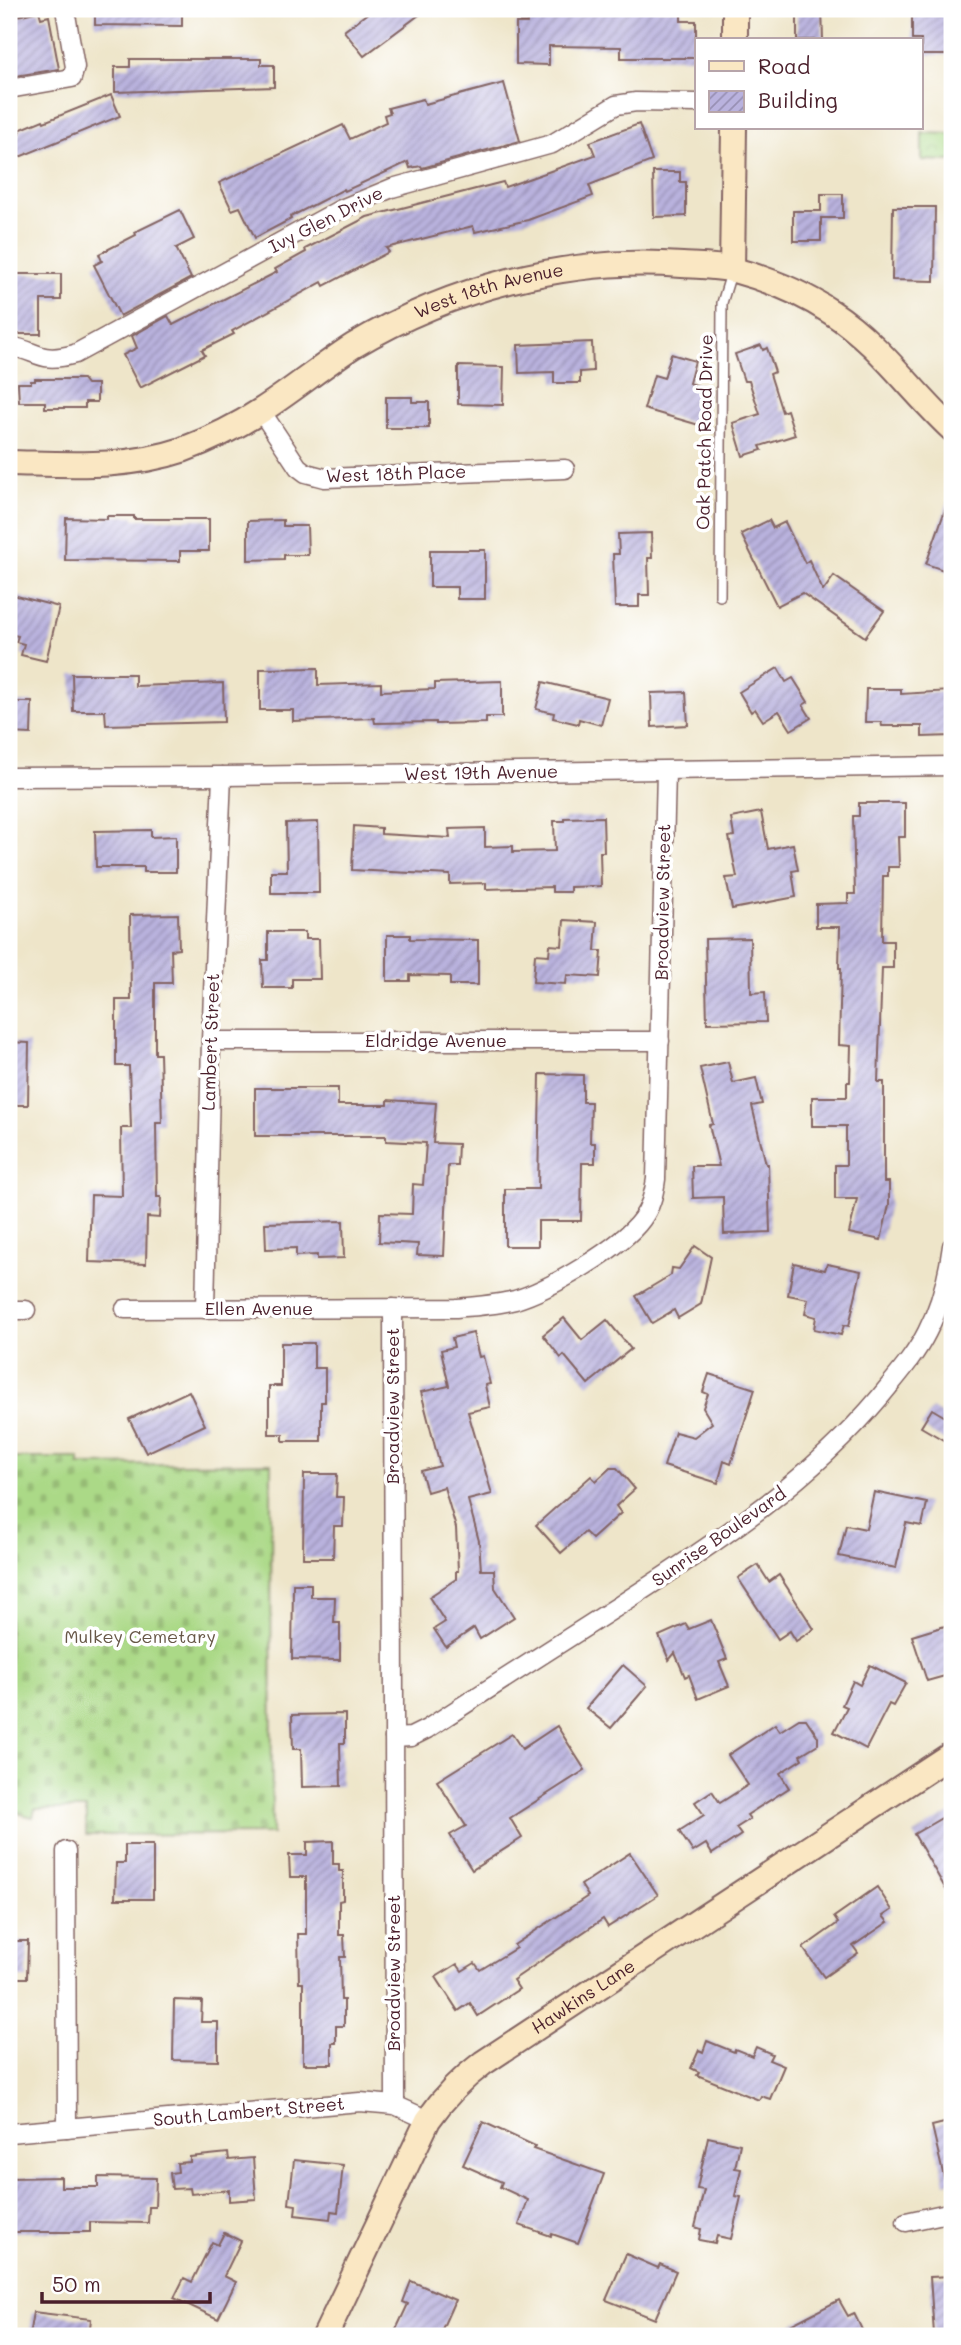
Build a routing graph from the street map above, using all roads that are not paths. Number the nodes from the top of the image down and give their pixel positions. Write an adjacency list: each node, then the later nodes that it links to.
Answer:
1 (65, 9): 4 (street)
2 (735, 9): 3 (street)
3 (735, 38)
4 (9, 89)
5 (695, 103): 8 (street, Ivy Glen Drive)
6 (734, 130): 7 (street)
7 (732, 270): 9 (street, West 18th Avenue); 10 (street, West 18th Avenue); 13 (lane, Oak Patch Road Drive)
8 (9, 346)
9 (261, 411): 11 (street, West 18th Avenue); 12 (street, West 18th Place)
10 (952, 429)
11 (9, 463)
12 (565, 469)
13 (720, 596)
14 (952, 766): 15 (street, West 19th Avenue)
15 (666, 771): 16 (street, West 19th Avenue); 19 (street, Broadview Street)
16 (222, 776): 17 (street, West 19th Avenue); 18 (street, Lambert Street)
17 (9, 777)
18 (211, 1041): 19 (street, Eldridge Avenue); 23 (street, Lambert Street)
19 (660, 1041): 21 (street, Broadview Street)
20 (952, 1246): 24 (street, Sunrise Boulevard)
21 (393, 1308): 23 (street, Ellen Avenue); 24 (street, Broadview Street)
22 (125, 1309): 23 (street, Ellen Avenue)
23 (205, 1309)
24 (394, 1738): 27 (street, Broadview Street)
25 (952, 1754): 28 (street, Hawkins Lane)
26 (66, 1851): 29 (street)
27 (395, 2105): 28 (street, South Lambert Street); 29 (street, South Lambert Street)
28 (428, 2120): 33 (street, Hawkins Lane)
29 (67, 2127): 30 (street, South Lambert Street)
30 (9, 2133)
31 (952, 2212): 32 (street)
32 (906, 2222)
33 (325, 2336)

